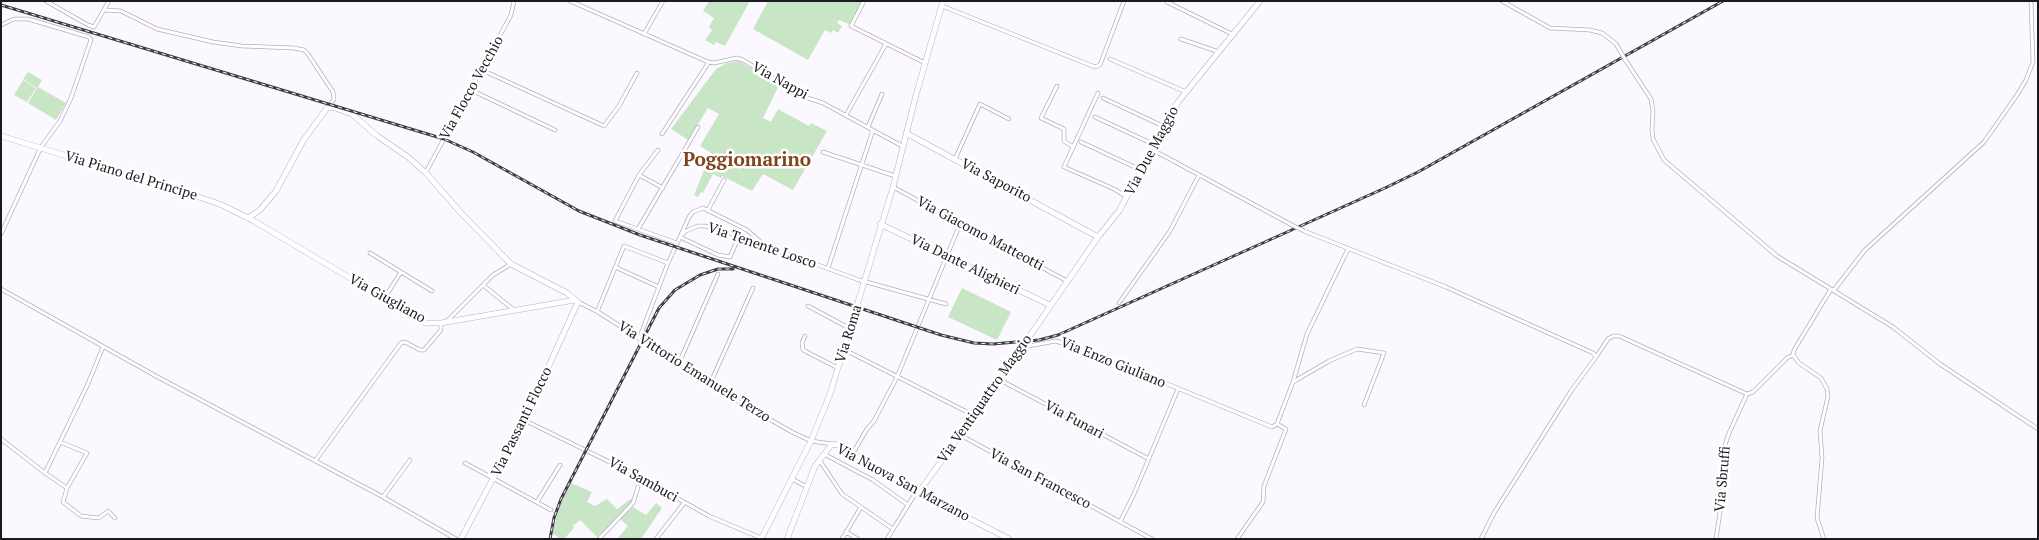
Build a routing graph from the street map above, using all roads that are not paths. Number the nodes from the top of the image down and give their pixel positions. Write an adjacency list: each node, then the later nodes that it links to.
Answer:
1 (46, 1): 14 (street)
2 (109, 1): 14 (street)
3 (514, 1): 24 (street, Via Flocco Vecchio)
4 (570, 1): 12 (street)
5 (663, 1): 16 (street)
6 (864, 1): 19 (street)
7 (1124, 1): 13 (street)
8 (1260, 1): 17 (street, Via Due Maggio)
9 (1502, 1): 89 (street, bridge)
10 (2031, 1): 89 (street)
11 (1167, 2): 17 (street)
12 (577, 3): 16 (street)
13 (943, 4): 23 (street)
14 (104, 10): 32 (street)
15 (1, 25): 46 (street)
16 (644, 34): 22 (street)
17 (1234, 35): 20 (street, Via Due Maggio)
18 (1182, 39): 20 (street)
19 (886, 44): 23 (street); 33 (street)
20 (1219, 52): 28 (street, Via Due Maggio)
21 (1110, 59): 28 (street)
22 (709, 62): 33 (street, Via Nappi); 42 (street)
23 (925, 63): 41 (street)
24 (482, 70): 25 (street); 27 (street, Via Flocco Vecchio)
25 (637, 73)
26 (1057, 86): 47 (street)
27 (471, 90): 39 (street); 54 (street, Via Flocco Vecchio)
28 (1186, 92): 38 (street, Via Due Maggio)
29 (1098, 93): 47 (street)
30 (882, 94): 37 (street)
31 (1102, 98): 38 (street)
32 (329, 107): 54 (street); 64 (street)
33 (846, 115): 37 (street, Via Nappi)
34 (1096, 117): 48 (street)
35 (1009, 119): 51 (street)
36 (698, 127): 60 (street)
37 (868, 127): 40 (street, Via Nappi)
38 (1165, 127): 48 (street, Via Due Maggio)
39 (555, 130)
40 (873, 130): 45 (street, Via Nappi); 52 (street)
41 (906, 133): 45 (street); 51 (street, Via Saporito)
42 (662, 134)
43 (1, 136): 46 (street, Via Piano del Principe)
44 (1081, 142): 53 (street)
45 (902, 146): 57 (street, Via Roma)
46 (41, 147): 62 (street, Via Piano del Principe); 68 (street)
47 (1073, 147): 61 (street)
48 (1154, 148): 53 (street, Via Due Maggio); 56 (street)
49 (658, 150): 55 (street)
50 (823, 152): 52 (street)
51 (955, 159): 70 (street, Via Saporito)
52 (861, 164): 57 (street); 80 (street)
53 (1142, 170): 61 (street, Via Due Maggio)
54 (426, 173): 78 (street)
55 (639, 175): 60 (street); 67 (street)
56 (1199, 175): 74 (street, bridge); 94 (street)
57 (895, 176): 59 (street, Via Roma)
58 (724, 180): 63 (street)
59 (893, 187): 65 (street, Via Roma); 66 (street, Via Giacomo Matteotti)
60 (663, 188): 67 (street)
61 (1127, 197): 70 (street, Via Due Maggio)
62 (222, 205): 64 (street, Via Giugliano)
63 (708, 210): 71 (street); 73 (street)
64 (248, 218): 91 (street, Via Giugliano)
65 (880, 224): 76 (street, Via Dante Alighieri); 83 (street, Via Roma)
66 (960, 224): 76 (street); 84 (street, Via Giacomo Matteotti)
67 (638, 229): 72 (street)
68 (1, 234)
69 (739, 236): 71 (street, Via Tenente Losco); 71 (street); 73 (street, Via Tenente Losco)
70 (1098, 236): 84 (street, Via Due Maggio)
71 (680, 237): 72 (street)
72 (677, 243): 77 (street)
73 (766, 246): 80 (street, Via Tenente Losco)
74 (1348, 249): 108 (street); 113 (street)
75 (370, 253): 81 (street)
76 (946, 256): 92 (street); 96 (street, Via Dante Alighieri)
77 (668, 263): 79 (street); 86 (street)
78 (511, 264): 85 (street); 93 (street)
79 (614, 267): 86 (street); 99 (street)
80 (828, 268): 83 (street, Via Tenente Losco)
81 (401, 272): 90 (street); 91 (street)
82 (718, 274): 109 (street)
83 (865, 281): 92 (street, Via Tenente Losco); 101 (street, Via Roma)
84 (1067, 281): 96 (street, Via Due Maggio)
85 (483, 285): 98 (street); 100 (street)
86 (660, 287): 103 (street)
87 (753, 288): 114 (street)
88 (1, 289): 104 (street)
89 (1832, 290): 107 (street); 121 (street)
90 (432, 291)
91 (384, 299): 100 (street, Via Giugliano)
92 (930, 299): 95 (street, Via Tenente Losco); 111 (street)
93 (574, 301): 98 (street, Via Giugliano); 99 (street, Via Vittorio Emanuele Terzo); 119 (street, Via Passanti Flocco)
94 (1120, 303)
95 (946, 304)
96 (1050, 305): 105 (street, Via Ventiquattro Maggio)
97 (808, 306): 101 (street)
98 (514, 310): 100 (street, Via Giugliano)
99 (596, 312): 103 (street, Via Vittorio Emanuele Terzo)
100 (444, 322): 132 (street)
101 (851, 329): 106 (street, Via Roma)
102 (805, 336): 110 (street)
103 (639, 339): 109 (street, Via Vittorio Emanuele Terzo)
104 (103, 347): 125 (street); 132 (street)
105 (1022, 347): 112 (street, Via Ventiquattro Maggio); 115 (street, Via Enzo Giuliano)
106 (845, 350): 110 (street, Via Roma); 111 (street)
107 (1793, 355): 116 (street); 167 (street)
108 (1596, 357): 116 (street); 165 (street)
109 (679, 363): 114 (street, Via Vittorio Emanuele Terzo)
110 (839, 368): 124 (street, Via Roma)
111 (897, 377): 118 (street); 128 (street)
112 (999, 380): 118 (street, Via Ventiquattro Maggio); 129 (street, Via Funari)
113 (1293, 382): 117 (street); 120 (street)
114 (710, 384): 124 (street, Via Vittorio Emanuele Terzo)
115 (1178, 389): 120 (street); 129 (street, Via Enzo Giuliano)
116 (1747, 394): 166 (street, Via Sbruffi)
117 (1364, 406)
118 (974, 415): 122 (street, Via Ventiquattro Maggio)
119 (524, 420): 137 (street, Via Passanti Flocco); 144 (street, Via Sambuci)
120 (1277, 424): 164 (street)
121 (2038, 429)
122 (960, 435): 141 (street, Via Ventiquattro Maggio); 149 (street, Via San Francesco)
123 (1, 439): 135 (street)
124 (811, 441): 126 (street, Via Vittorio Emanuele Terzo); 136 (street, Via Roma)
125 (60, 442): 135 (street); 140 (street)
126 (832, 444): 127 (street, Via Nuova San Marzano); 128 (street, Via Nuova San Marzano)
127 (824, 454): 131 (street, Via Nuova San Marzano); 145 (street)
128 (852, 454): 141 (street, Via Nuova San Marzano)
129 (1149, 459): 149 (street, Via Enzo Giuliano)
130 (410, 460): 142 (street)
131 (819, 461): 139 (street, Via Nuova San Marzano); 146 (street)
132 (314, 462): 142 (street)
133 (465, 463): 137 (street)
134 (560, 465): 143 (street)
135 (45, 472): 140 (street)
136 (791, 478): 139 (street); 153 (street, Via Roma)
137 (494, 479): 143 (street); 155 (street, Via Passanti Flocco)
138 (638, 487): 156 (street)
139 (807, 487): 158 (street, Via Nuova San Marzano)
140 (67, 488): 148 (street)
141 (919, 492): 145 (street); 162 (street, Via Nuova San Marzano)
142 (382, 496): 154 (street)
143 (537, 502): 147 (street)
144 (684, 502): 153 (street, Via Sambuci); 157 (street)
145 (908, 505): 150 (street)
146 (861, 507): 150 (street); 151 (street)
147 (551, 510)
148 (115, 518)
149 (1120, 522): 152 (street, Via San Francesco)
150 (893, 529): 161 (street)
151 (846, 532): 159 (street); 160 (street)
152 (1144, 537): 163 (street)
153 (762, 538)
154 (456, 539)
155 (461, 539)
156 (599, 539)
157 (656, 539)
158 (787, 539)
159 (842, 539)
160 (858, 539)
161 (887, 539)
162 (1009, 539)
163 (1152, 539)
164 (1237, 539)
165 (1481, 539)
166 (1716, 539)
167 (1824, 539)

